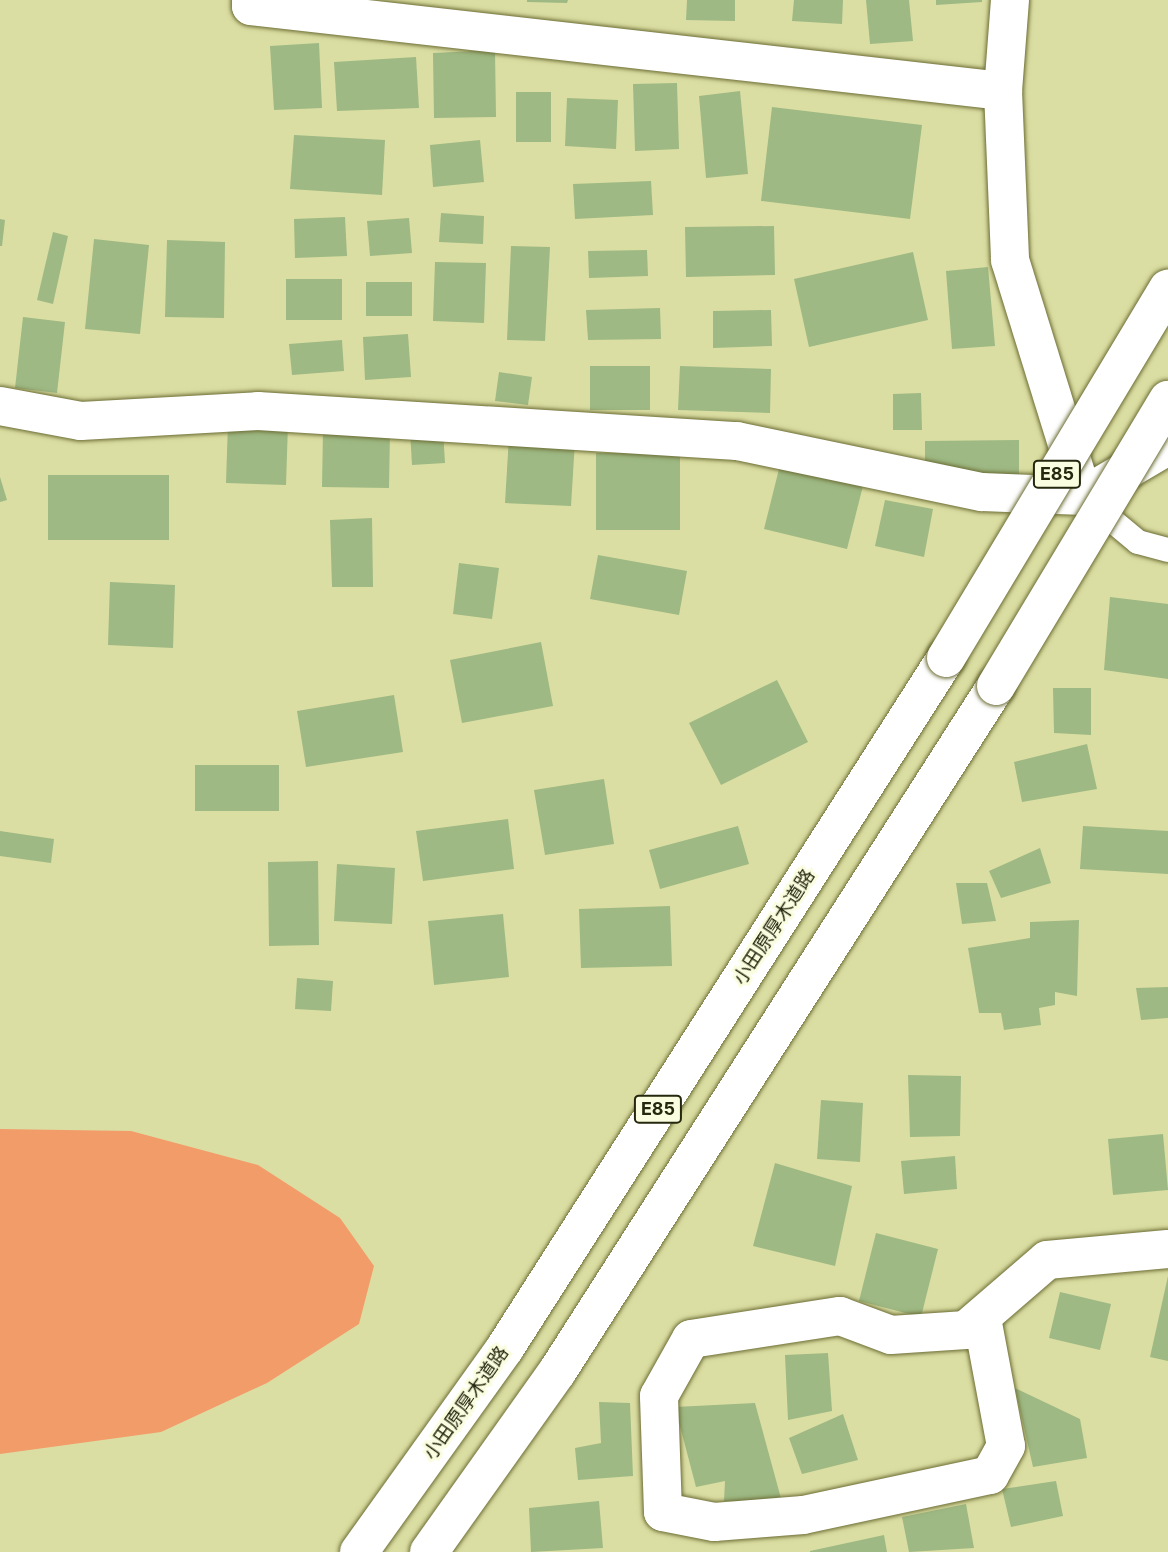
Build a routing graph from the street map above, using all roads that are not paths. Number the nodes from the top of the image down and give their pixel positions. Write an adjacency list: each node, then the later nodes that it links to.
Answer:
1 (251, 0): 3 (main road)
2 (1010, 0): 3 (main road)
3 (1003, 90): 8 (main road)
4 (1168, 289): 12 (main road, 小田原厚木道路 / E85, bridge)
5 (1168, 400): 13 (main road, E85, bridge)
6 (0, 406): 8 (main road)
7 (1168, 446): 8 (main road)
8 (1083, 496): 9 (lane)
9 (1168, 550)
10 (1168, 1249): 11 (main road)
11 (982, 1318): 11 (main road)
12 (359, 1552)
13 (429, 1552)

